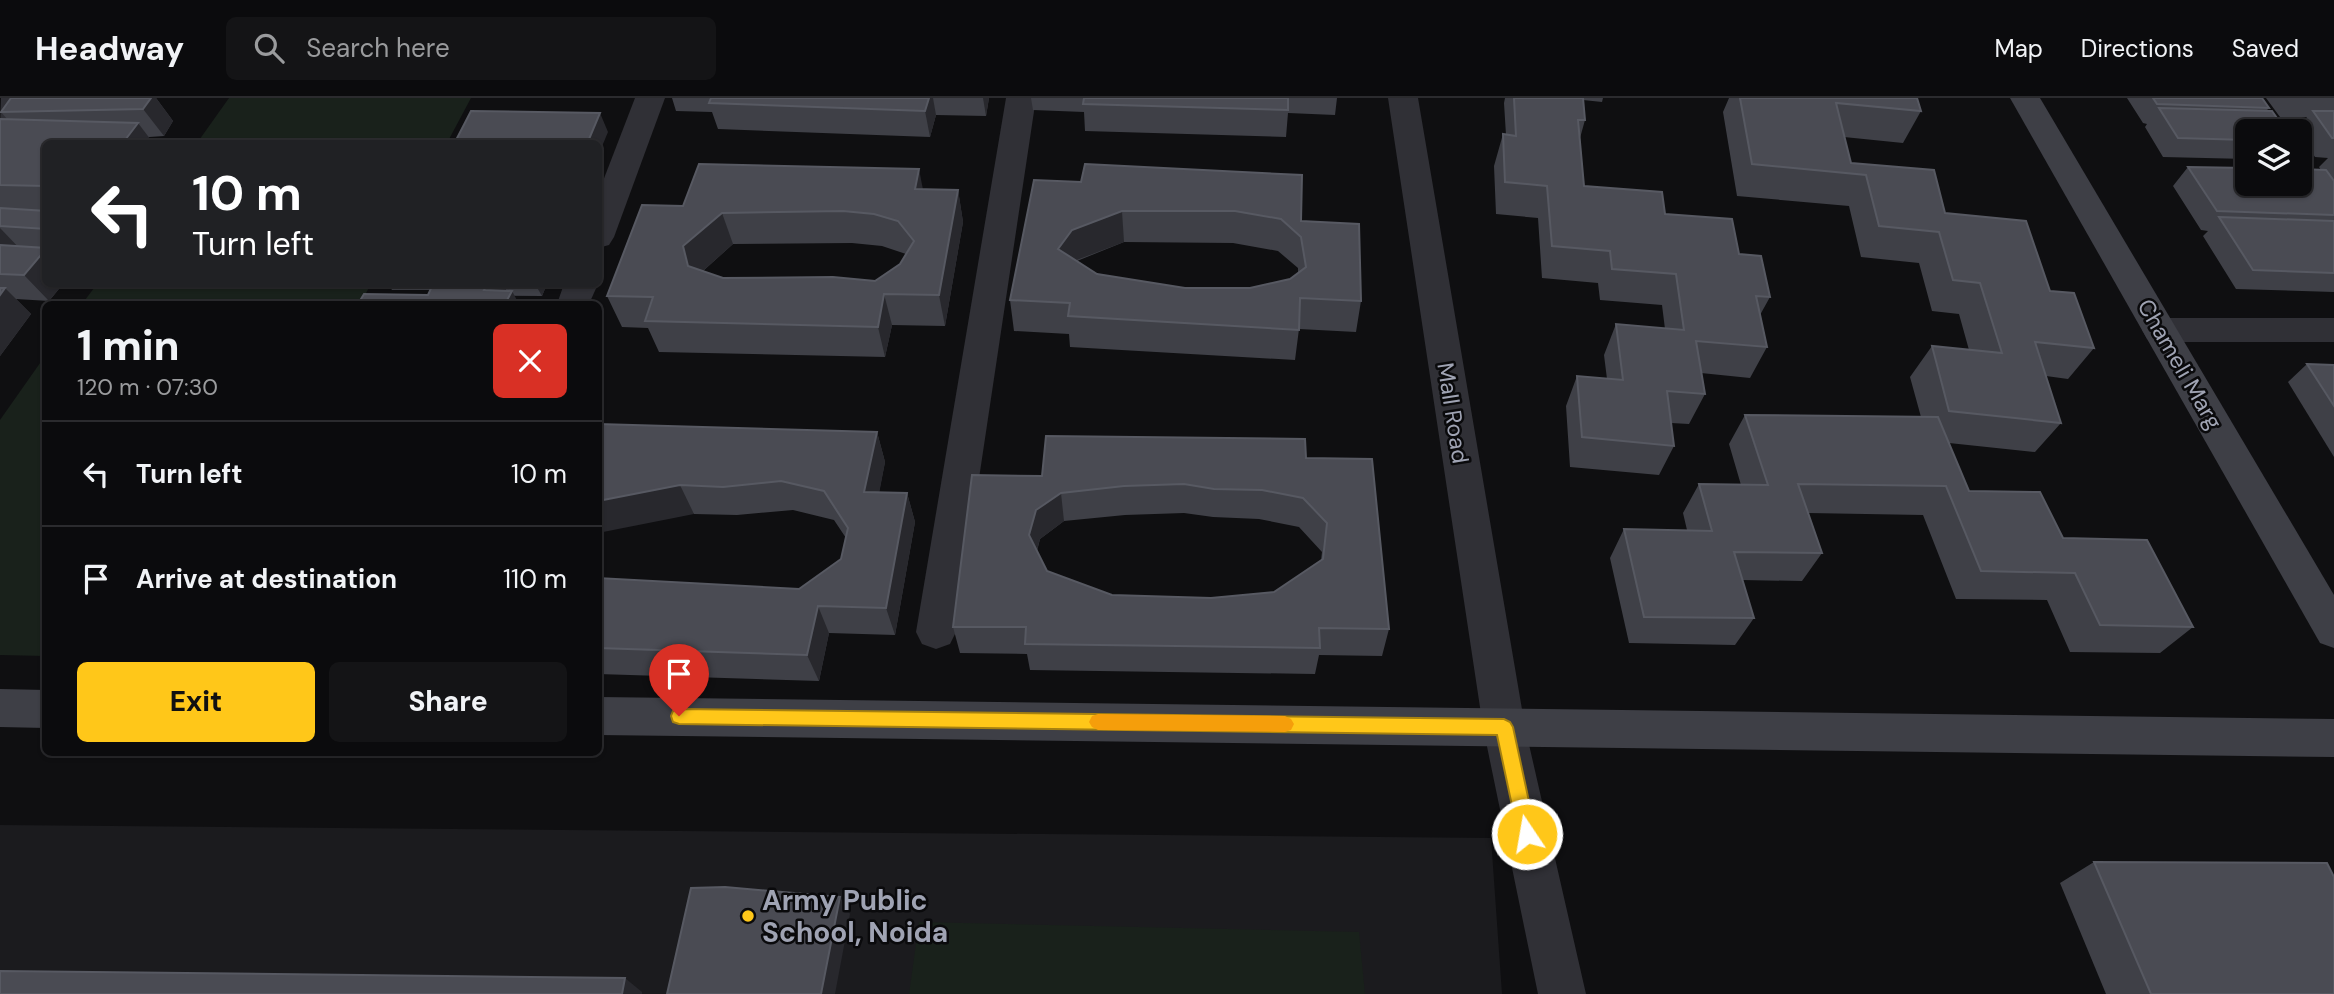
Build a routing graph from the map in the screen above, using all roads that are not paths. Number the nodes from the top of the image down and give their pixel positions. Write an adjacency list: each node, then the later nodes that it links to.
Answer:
1 (17, 98): 6 (street)
2 (650, 98): 7 (street)
3 (1021, 98): 11 (street)
4 (1403, 98): 15 (street, Mall Road)
5 (2025, 98): 8 (street, Chameli Marg)
6 (0, 118)
7 (602, 226)
8 (2160, 330): 9 (street); 10 (street, Chameli Marg)
9 (2334, 330)
10 (2334, 631)
11 (936, 632)
12 (0, 708): 13 (street)
13 (42, 709)
14 (602, 716): 15 (street)
15 (1504, 727): 16 (street); 17 (street, Mall Road)
16 (2334, 738)
17 (1562, 994)

